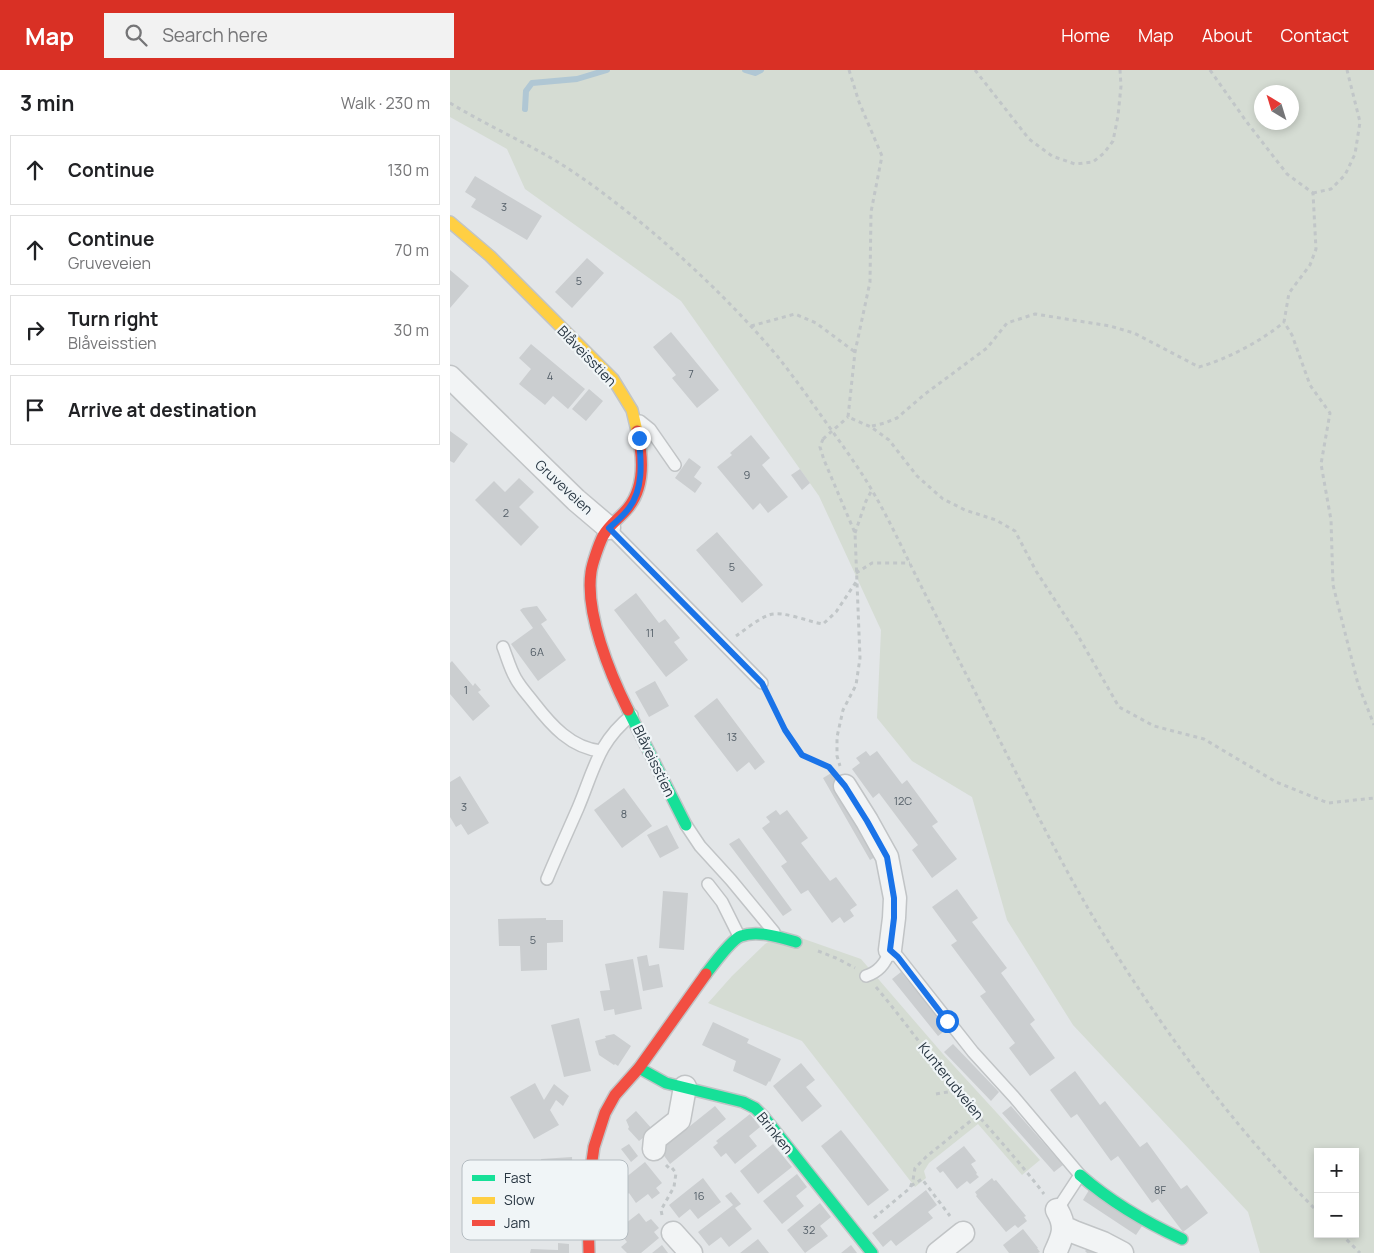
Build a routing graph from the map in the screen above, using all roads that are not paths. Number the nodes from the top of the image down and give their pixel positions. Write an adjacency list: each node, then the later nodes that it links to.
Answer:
1 (450, 222): 3 (street, Blåveisstien)
2 (450, 377): 5 (street, Gruveveien)
3 (634, 418): 4 (lane); 5 (street, Blåveisstien)
4 (675, 464)
5 (609, 528): 7 (lane, Gruveveien); 8 (street, Blåveisstien)
6 (503, 646): 9 (lane)
7 (762, 683)
8 (632, 715): 9 (lane); 11 (street, Blåveisstien)
9 (601, 751): 12 (lane)
10 (845, 786): 17 (street)
11 (686, 825): 15 (lane)
12 (547, 879)
13 (708, 884): 14 (lane)
14 (739, 936): 15 (street); 19 (street)
15 (776, 936): 16 (street)
16 (796, 942)
17 (890, 950): 18 (lane); 23 (lane)
18 (866, 976)
19 (639, 1068): 20 (street, Brinken); 22 (street)
20 (685, 1087): 21 (street); 31 (street, Brinken)
21 (654, 1148)
22 (591, 1160)
23 (1080, 1175): 24 (lane); 27 (street)
24 (1060, 1218): 33 (street); 34 (street)
25 (963, 1233): 32 (street)
26 (673, 1234): 30 (street)
27 (1182, 1239)
28 (588, 1240): 29 (street)
29 (589, 1253)
30 (691, 1253)
31 (872, 1253)
32 (938, 1253)
33 (1055, 1253)
34 (1122, 1253)

